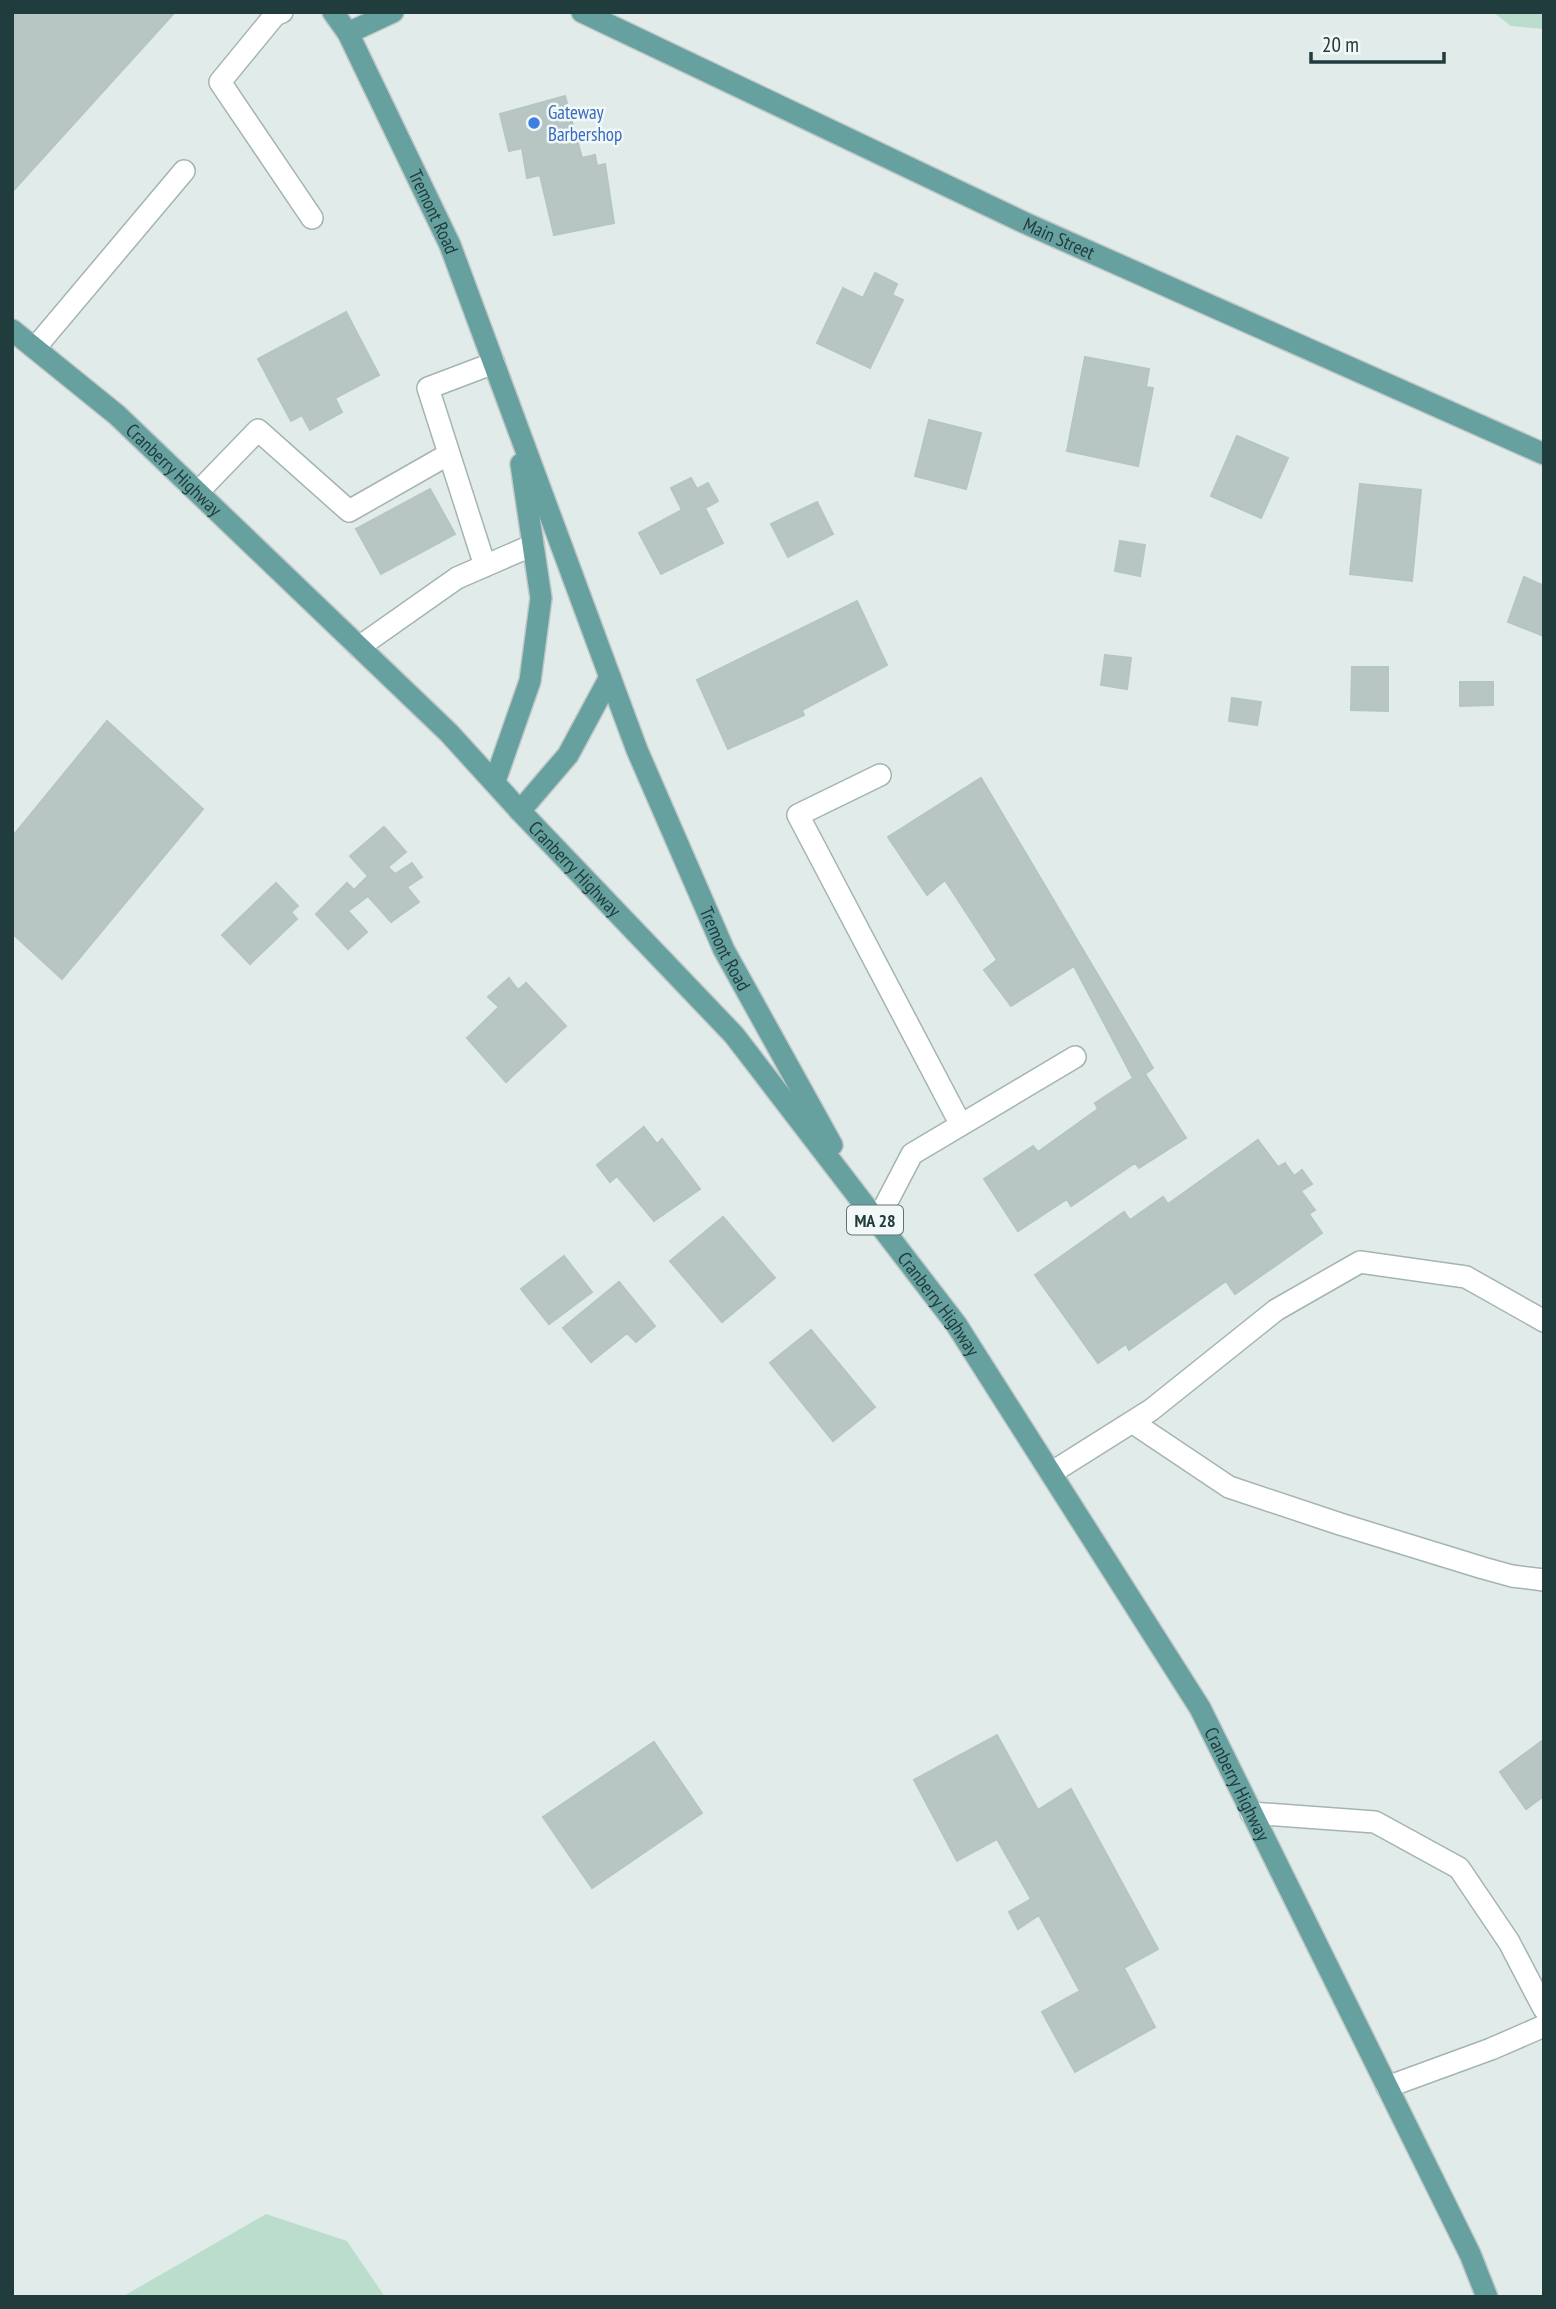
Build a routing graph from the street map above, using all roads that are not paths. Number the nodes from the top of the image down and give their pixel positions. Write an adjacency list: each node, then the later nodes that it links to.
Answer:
1 (282, 12): 7 (lane)
2 (333, 12): 5 (main road, Tremont Road)
3 (393, 12): 5 (main road)
4 (582, 12): 12 (main road, Main Street)
5 (348, 33): 9 (main road, Tremont Road)
6 (184, 171): 8 (lane)
7 (312, 218)
8 (20, 341): 13 (main road, Cranberry Highway / MA 28)
9 (494, 363): 10 (main road, Tremont Road); 11 (lane)
10 (514, 420): 14 (main road, Tremont Road); 17 (main road, Tremont Road)
11 (449, 454): 13 (lane); 15 (lane)
12 (1544, 454)
13 (198, 492): 16 (main road, Cranberry Highway / MA 28)
14 (533, 545): 15 (lane); 19 (main road, Tremont Road)
15 (485, 566): 16 (lane)
16 (359, 646): 19 (main road, Cranberry Highway / MA 28)
17 (610, 677): 20 (main road); 23 (main road, Tremont Road)
18 (880, 775): 22 (lane)
19 (495, 781): 20 (main road, Cranberry Highway / MA 28)
20 (520, 811): 23 (main road, Cranberry Highway / MA 28)
21 (1075, 1057): 22 (lane)
22 (961, 1125): 23 (lane)
23 (872, 1215): 26 (main road, Cranberry Highway / MA 28)
24 (1544, 1321): 25 (lane)
25 (1132, 1422): 26 (lane); 27 (lane)
26 (1051, 1474): 28 (main road, Cranberry Highway / MA 28)
27 (1544, 1580)
28 (1251, 1813): 29 (lane); 31 (main road, Cranberry Highway / MA 28)
29 (1544, 2009)
30 (1544, 2026): 31 (lane)
31 (1387, 2087): 32 (main road, Cranberry Highway / MA 28)
32 (1488, 2297)

